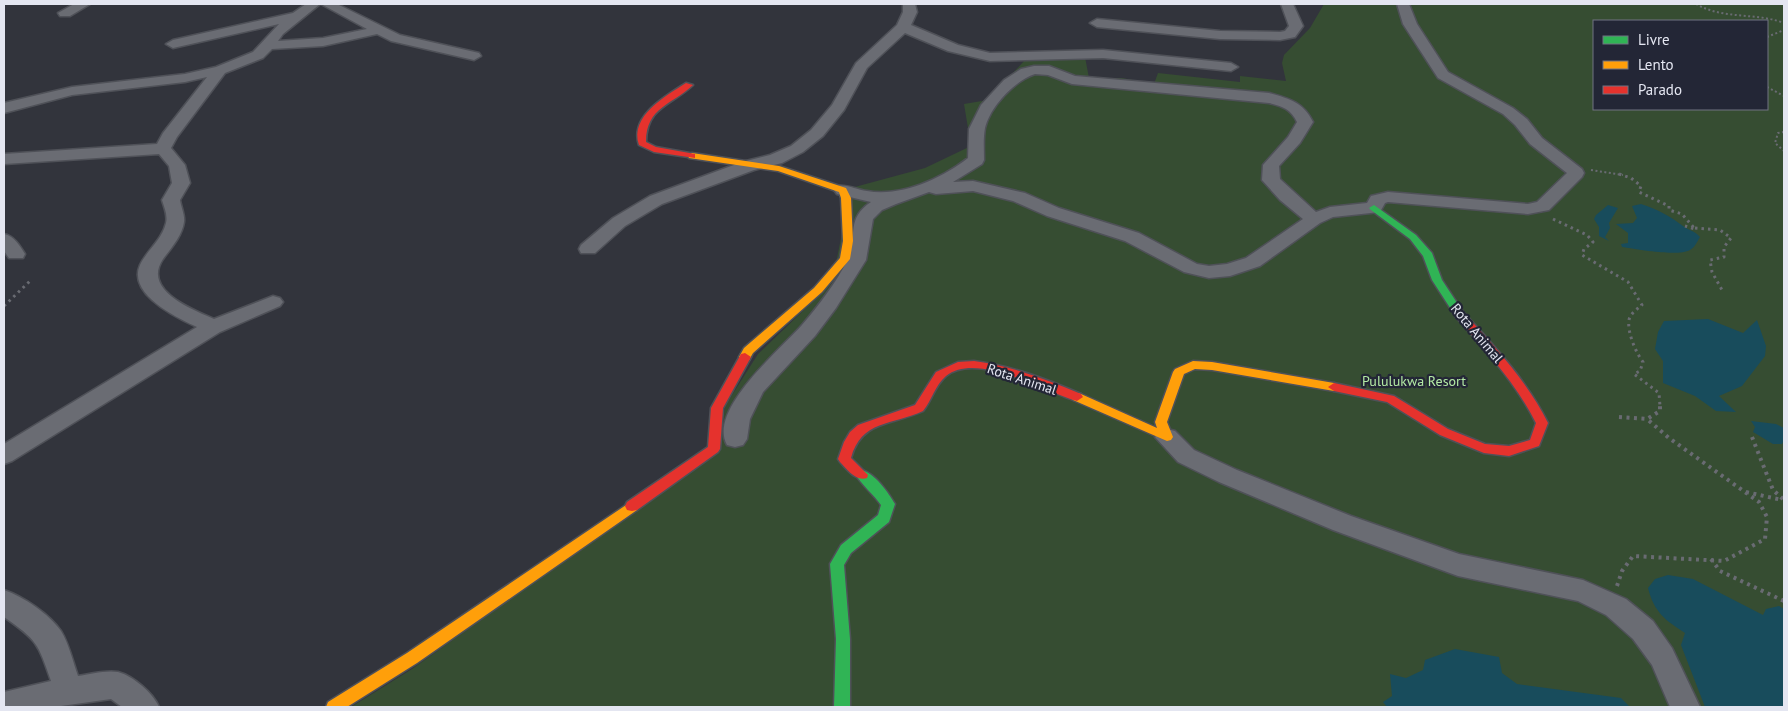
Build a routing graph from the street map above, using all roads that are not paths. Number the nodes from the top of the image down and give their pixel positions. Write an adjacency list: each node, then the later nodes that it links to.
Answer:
1 (84, 4): 7 (street)
2 (314, 4): 8 (street)
3 (327, 4): 11 (street)
4 (909, 4): 10 (street)
5 (1287, 4): 9 (street)
6 (1403, 4): 26 (street)
7 (65, 13)
8 (297, 16): 12 (street); 13 (street)
9 (1096, 24)
10 (903, 27): 15 (street); 22 (street)
11 (377, 30): 13 (street); 14 (street)
12 (173, 44)
13 (268, 46): 16 (street)
14 (474, 56)
15 (1231, 67)
16 (220, 70): 18 (street); 19 (street)
17 (689, 84): 22 (street)
18 (4, 108)
19 (163, 150): 20 (street); 32 (street)
20 (4, 160)
21 (976, 160): 23 (street); 25 (street); 27 (street)
22 (748, 166): 24 (street); 29 (street)
23 (988, 189): 25 (street); 27 (street)
24 (843, 190): 25 (street); 40 (street)
25 (903, 196): 34 (street)
26 (1374, 208): 27 (street); 33 (street, Rota Animal)
27 (1314, 219)
28 (4, 239): 30 (street)
29 (588, 249)
30 (16, 254)
31 (273, 302): 32 (street)
32 (213, 327): 35 (street)
33 (1166, 437): 41 (street, Rota Animal); 42 (street, Rota Animal)
34 (735, 439)
35 (4, 455)
36 (4, 602): 37 (street)
37 (69, 690): 38 (street); 39 (street)
38 (4, 706)
39 (144, 707)
40 (334, 707)
41 (842, 707)
42 (1685, 707)

